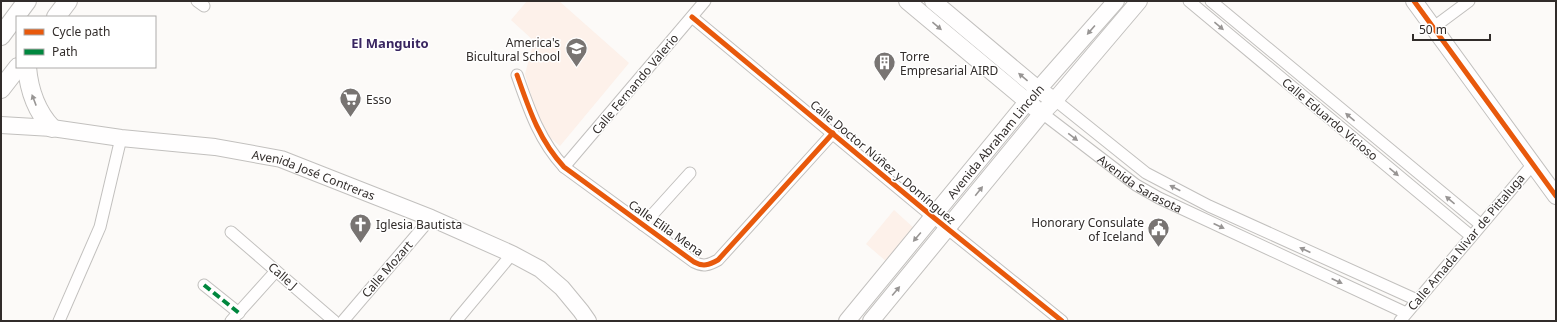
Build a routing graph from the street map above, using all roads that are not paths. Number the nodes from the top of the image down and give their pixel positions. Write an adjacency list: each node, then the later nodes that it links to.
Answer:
1 (27, 1): 15 (main road)
2 (68, 1): 12 (main road)
3 (705, 1): 13 (street, Calle Fernando Valerio)
4 (907, 1): 24 (main road, Avenida Sarasota, one-way to 24)
5 (933, 1): 22 (main road, Avenida Sarasota, one-way to 5)
6 (1116, 1): 22 (main road, Avenida Abraham Lincoln, one-way to 22)
7 (1139, 1): 23 (main road, Avenida Abraham Lincoln)
8 (1189, 1): 20 (street, Calle Eduardo Vicioso, one-way to 20)
9 (1211, 1): 18 (street, Calle Eduardo Vicioso)
10 (1414, 1): 14 (main road)
11 (1469, 1): 14 (street)
12 (57, 16)
13 (692, 17): 28 (street, Calle Doctor Núñez y Domínguez); 31 (street, Calle Fernando Valerio)
14 (1434, 27): 30 (main road)
15 (1, 36)
16 (17, 68): 21 (main road)
17 (27, 68): 27 (main road, one-way to 17)
18 (1292, 69): 20 (street); 38 (street, Calle Eduardo Vicioso, one-way to 18)
19 (517, 76): 31 (street, Calle Elila Mena)
20 (1283, 80): 42 (street, Calle Eduardo Vicioso, one-way to 42)
21 (1, 89)
22 (1039, 90): 23 (main road, Avenida Sarasota); 24 (main road, Avenida Abraham Lincoln)
23 (1055, 100): 25 (main road, Avenida Abraham Lincoln); 34 (street, Avenida Sarasota, one-way to 23)
24 (1027, 102): 25 (main road, Avenida Sarasota); 36 (main road, Avenida Abraham Lincoln)
25 (1042, 113): 37 (street, Avenida Sarasota, one-way to 37); 40 (main road, Avenida Abraham Lincoln, one-way to 25)
26 (1, 125): 27 (main road, Avenida José Contreras)
27 (52, 128): 29 (main road, Avenida José Contreras)
28 (833, 133): 36 (street, Calle Doctor Núñez y Domínguez); 39 (street, Calle Elila Mena)
29 (121, 138): 35 (main road, Avenida José Contreras); 51 (street)
30 (1533, 164): 33 (main road); 38 (street, Calle Amada Nivar de Pittaluga)
31 (564, 167): 39 (street, Calle Elila Mena)
32 (690, 173): 39 (street)
33 (1556, 196)
34 (1208, 206): 37 (street); 44 (street, Avenida Sarasota, one-way to 34)
35 (431, 218): 43 (main road, Avenida José Contreras); 53 (street, Calle Mozart)
36 (934, 218): 40 (street, Calle Doctor Núñez y Domínguez); 56 (main road, Avenida Abraham Lincoln, one-way to 56)
37 (1203, 218): 46 (street, Avenida Sarasota, one-way to 46)
38 (1480, 224): 42 (street, Calle Amada Nivar de Pittaluga)
39 (643, 225)
40 (948, 229): 57 (main road, Avenida Abraham Lincoln, one-way to 40); 58 (street, Calle Doctor Núñez y Domínguez)
41 (231, 232): 45 (street, Calle J)
42 (1471, 236): 48 (street, Calle Amada Nivar de Pittaluga)
43 (512, 254): 54 (street); 55 (main road, Avenida José Contreras)
44 (1325, 259): 46 (street); 48 (street, Avenida Sarasota)
45 (276, 271): 49 (street); 52 (street, Calle J)
46 (1320, 273): 50 (street, Avenida Sarasota, one-way to 50)
47 (204, 285): 49 (street)
48 (1417, 300): 50 (street, Calle Amada Nivar de Pittaluga)
49 (235, 317)
50 (1403, 317)
51 (59, 321)
52 (334, 321)
53 (343, 321)
54 (456, 321)
55 (588, 321)
56 (847, 321)
57 (871, 321)
58 (1062, 321)

